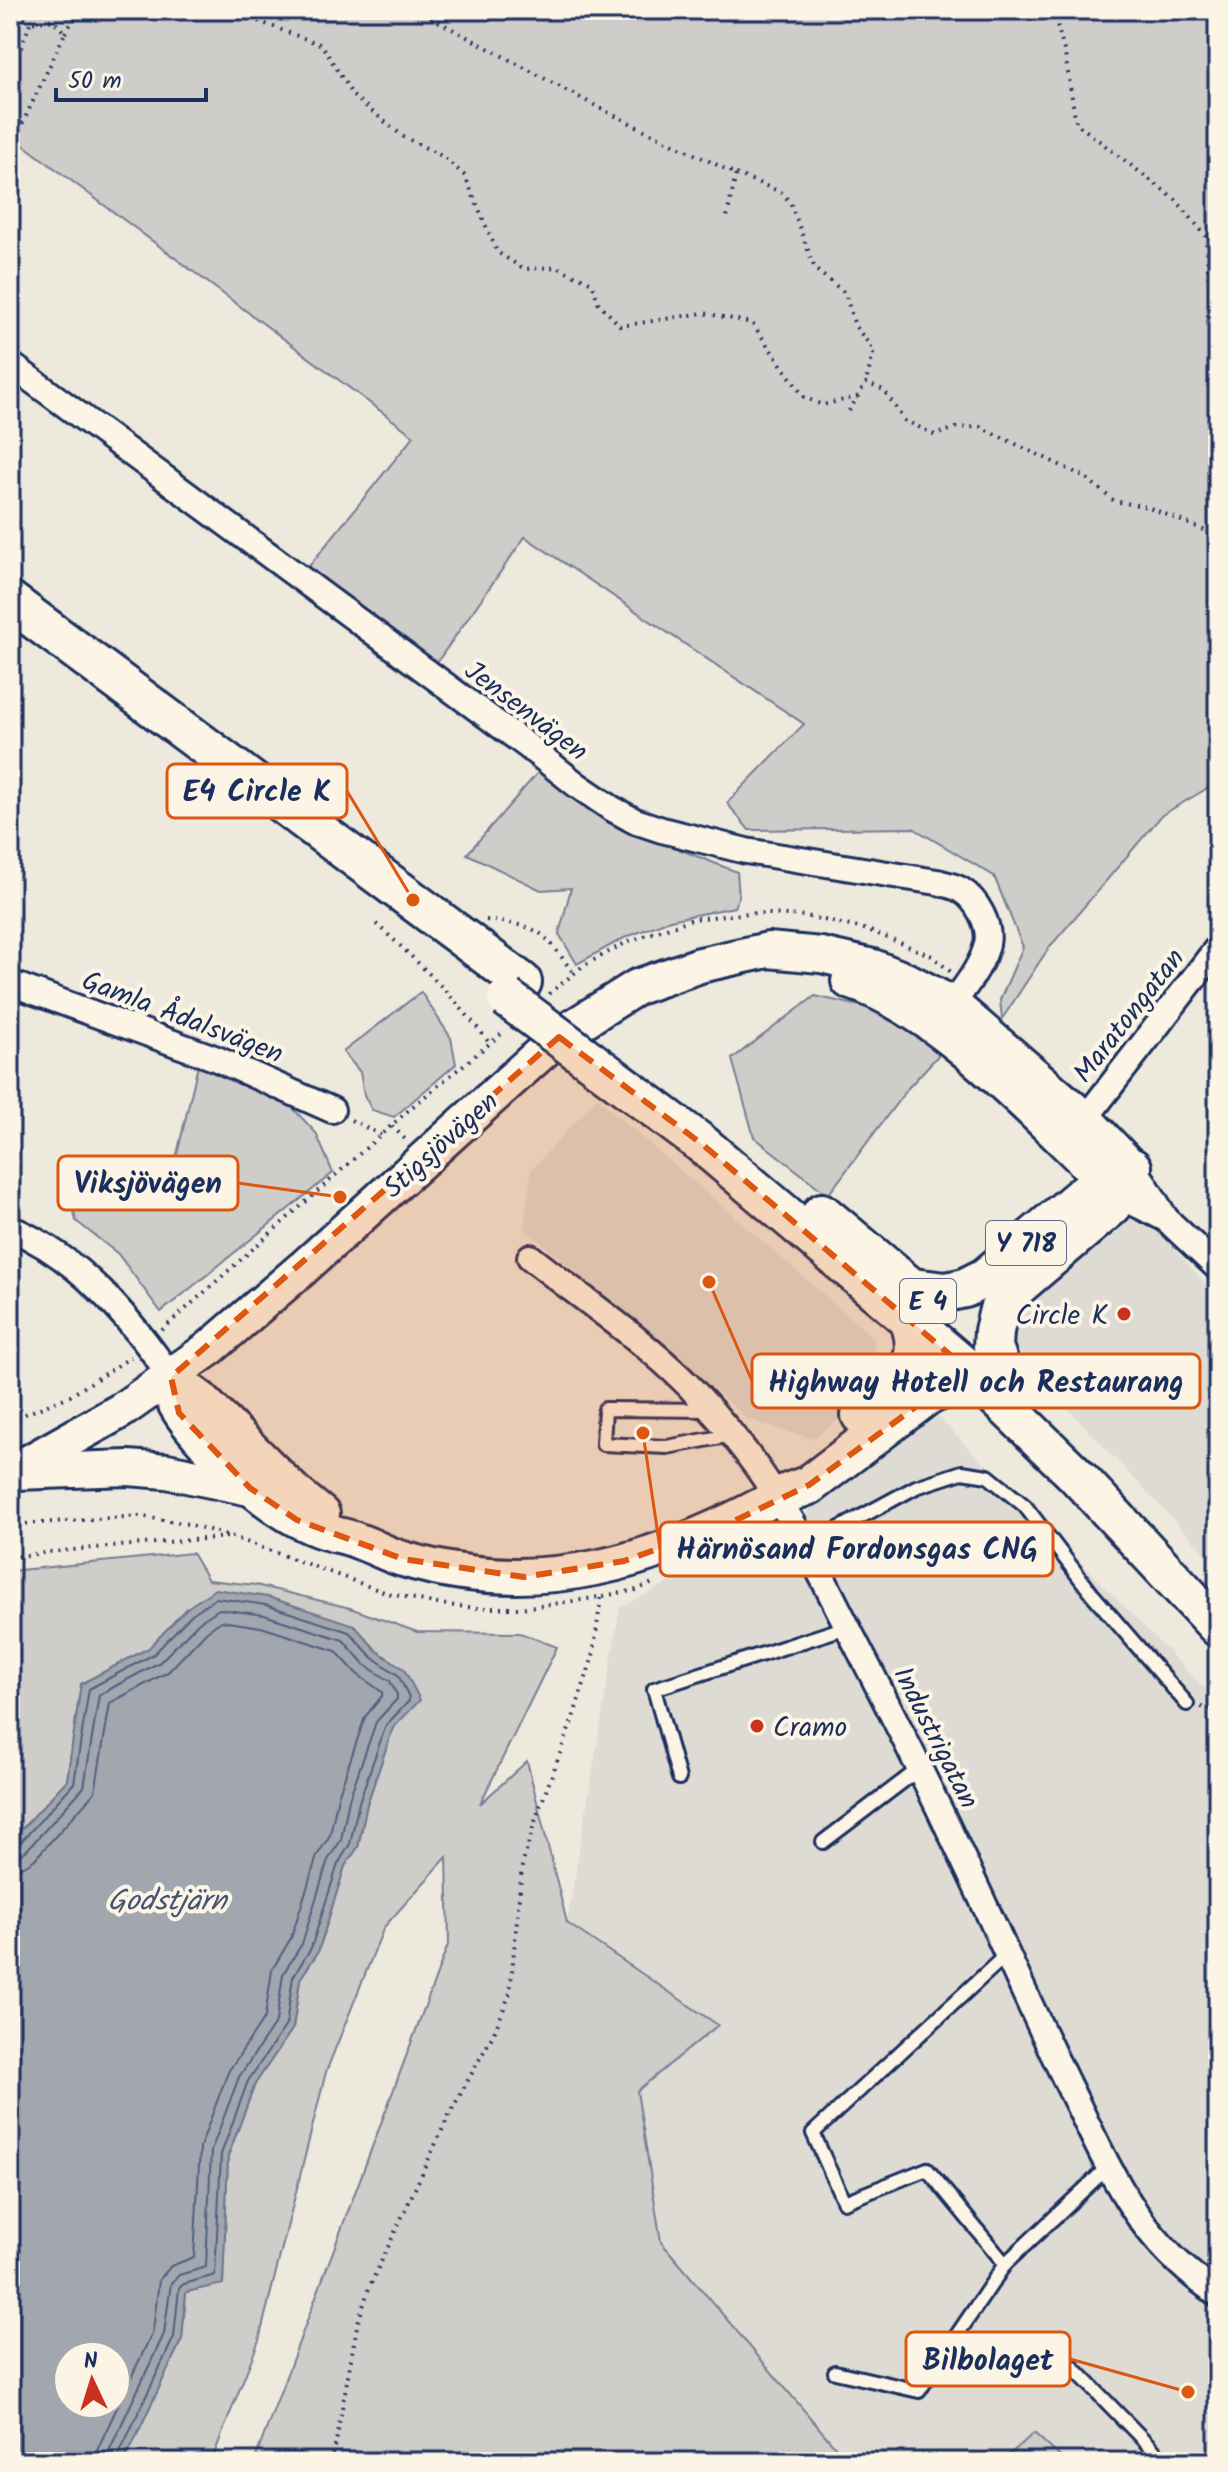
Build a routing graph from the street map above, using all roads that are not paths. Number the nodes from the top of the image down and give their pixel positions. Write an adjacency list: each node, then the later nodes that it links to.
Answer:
1 (10, 364): 8 (street, Jensenvägen)
2 (10, 601): 7 (highway, E 4)
3 (10, 633): 7 (highway, E 4)
4 (1218, 947): 10 (street, Maratongatan)
5 (731, 958): 8 (main road, Stigsjövägen); 11 (main road, Stigsjövägen); 16 (main road, Stigsjövägen)
6 (10, 983): 9 (street, Gamla Ådalsvägen)
7 (515, 990): 15 (highway, E 4, bridge)
8 (952, 1004): 10 (main road, Stigsjövägen)
9 (332, 1110)
10 (1085, 1119): 11 (main road, Stigsjövägen)
11 (1118, 1181): 14 (street); 15 (highway, Y 718); 17 (highway, Y 718)
12 (10, 1228): 16 (street)
13 (530, 1257): 18 (street, Industrigatan)
14 (1215, 1258)
15 (911, 1304): 17 (highway, E 4); 22 (highway)
16 (171, 1377): 20 (main road, Stigsjövägen); 21 (main road); 23 (main road)
17 (995, 1379): 22 (highway); 25 (highway, E 4); 27 (highway, E 4)
18 (711, 1410): 19 (street, Industrigatan); 19 (lane)
19 (732, 1435): 22 (street, Industrigatan)
20 (11, 1472): 21 (main road)
21 (250, 1488): 23 (main road)
22 (777, 1497): 23 (main road); 24 (street, Industrigatan)
23 (354, 1539)
24 (805, 1547): 26 (street, Industrigatan); 28 (lane)
25 (1218, 1593)
26 (847, 1627): 29 (street, Industrigatan); 30 (lane)
27 (1218, 1627)
28 (1187, 1704)
29 (919, 1769): 31 (lane); 32 (street, Industrigatan)
30 (679, 1778)
31 (823, 1842)
32 (1007, 1954): 33 (street, Industrigatan); 34 (lane)
33 (1108, 2167): 34 (lane); 35 (street, Industrigatan)
34 (1005, 2264): 37 (lane)
35 (1218, 2294)
36 (1057, 2351): 38 (lane)
37 (835, 2372)
38 (1165, 2462)

